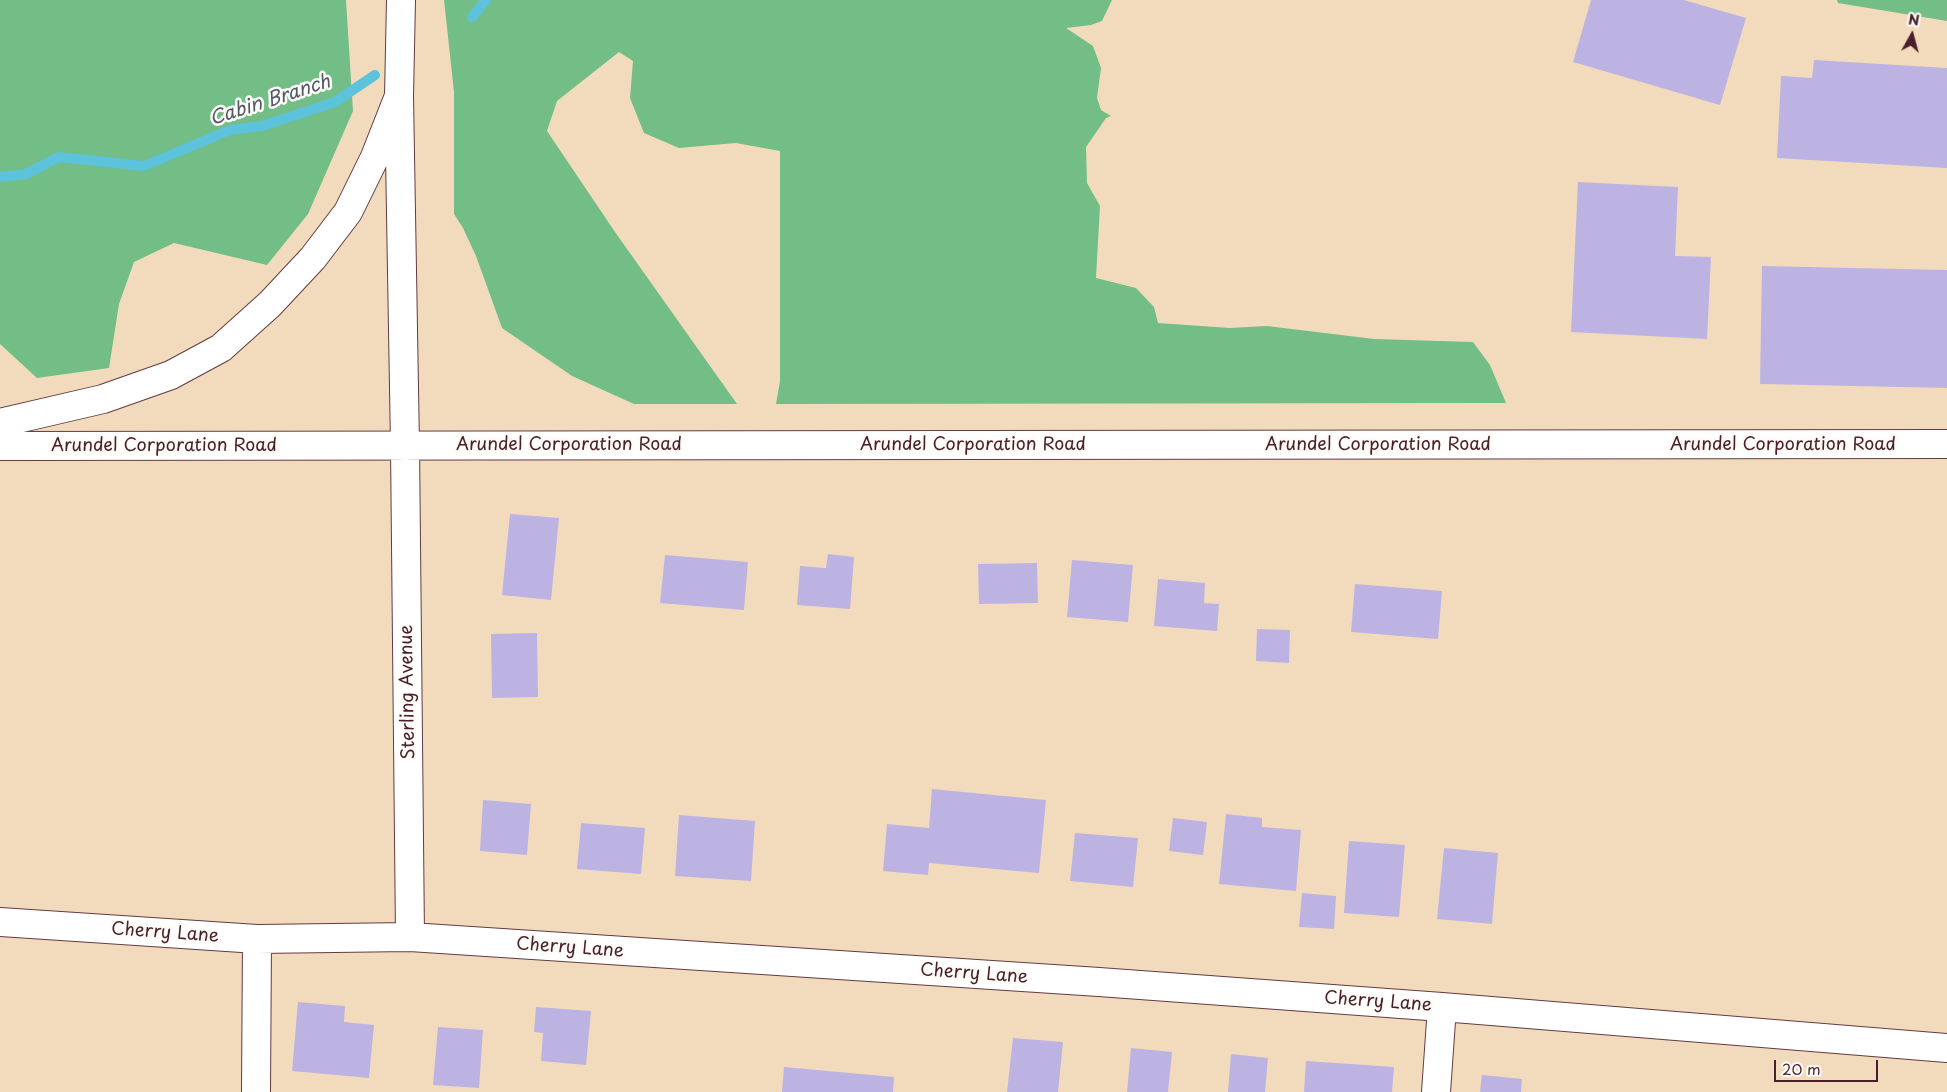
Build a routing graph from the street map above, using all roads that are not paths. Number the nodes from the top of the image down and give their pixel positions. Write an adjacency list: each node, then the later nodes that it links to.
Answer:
1 (401, 0): 2 (main road, Sterling Avenue)
2 (399, 96): 3 (main road); 6 (main road, Sterling Avenue)
3 (0, 423)
4 (1947, 444): 6 (main road, Arundel Corporation Road)
5 (0, 446): 6 (main road, Arundel Corporation Road)
6 (405, 446): 8 (main road, Sterling Avenue)
7 (0, 922): 9 (main road, Cherry Lane)
8 (410, 938): 9 (main road, Cherry Lane); 10 (main road, Cherry Lane)
9 (257, 939): 12 (main road)
10 (1442, 1007): 11 (main road, Cherry Lane); 13 (main road)
11 (1947, 1048)
12 (256, 1092)
13 (1436, 1092)

